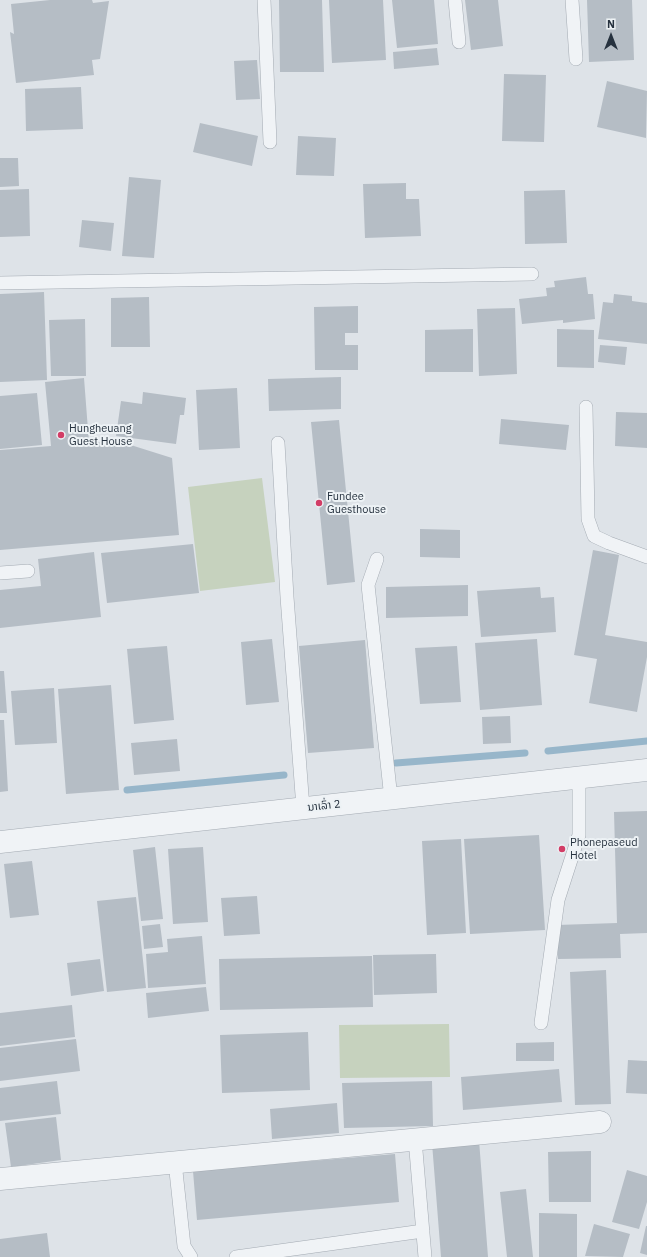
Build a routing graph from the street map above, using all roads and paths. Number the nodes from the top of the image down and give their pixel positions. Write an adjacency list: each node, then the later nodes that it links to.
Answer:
1 (264, 0): 6 (lane)
2 (455, 0): 4 (lane)
3 (572, 0): 5 (lane)
4 (459, 42)
5 (576, 59)
6 (270, 142)
7 (532, 274): 8 (lane)
8 (0, 283)
9 (586, 406): 11 (lane)
10 (278, 444): 18 (lane)
11 (647, 557)
12 (377, 559): 17 (lane)
13 (28, 571): 14 (lane)
14 (0, 573)
15 (647, 770): 16 (street, ນາເລົ່າ 2)
16 (579, 778): 17 (street, ນາເລົ່າ 2); 20 (lane)
17 (391, 799): 18 (street, ນາເລົ່າ 2)
18 (303, 808): 19 (street, ນາເລົ່າ 2)
19 (0, 842)
20 (541, 1023)
21 (600, 1122): 22 (street)
22 (415, 1138): 23 (street); 25 (lane)
23 (175, 1162): 24 (street); 26 (lane)
24 (0, 1180)
25 (423, 1231): 27 (lane); 28 (lane)
26 (191, 1257)
27 (236, 1257)
28 (425, 1257)

